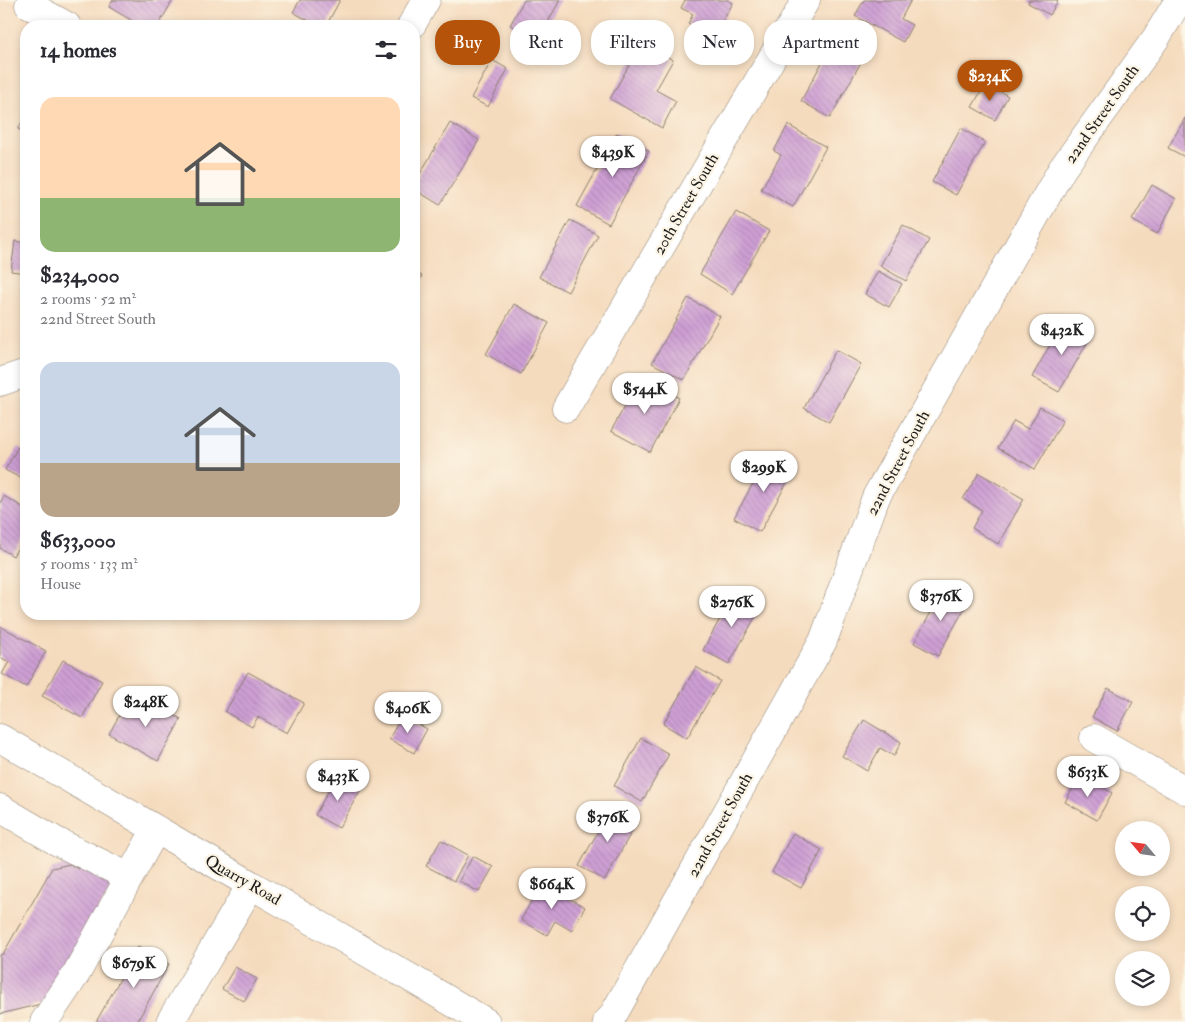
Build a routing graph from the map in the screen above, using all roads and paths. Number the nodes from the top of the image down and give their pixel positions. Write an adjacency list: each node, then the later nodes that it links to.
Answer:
1 (426, 0): 6 (street)
2 (806, 0): 9 (street, 20th Street South)
3 (1178, 0): 20 (street, 22nd Street South)
4 (30, 2): 5 (street)
5 (58, 20)
6 (414, 20)
7 (20, 375): 8 (street)
8 (0, 382)
9 (566, 408)
10 (0, 738): 14 (street, Quarry Road)
11 (1094, 738): 12 (street)
12 (1185, 790)
13 (0, 808): 15 (street)
14 (156, 829): 15 (street); 16 (street, Quarry Road)
15 (129, 877): 17 (street)
16 (251, 884): 18 (street); 19 (street, Quarry Road)
17 (44, 1022)
18 (170, 1022)
19 (486, 1022)
20 (607, 1022)

